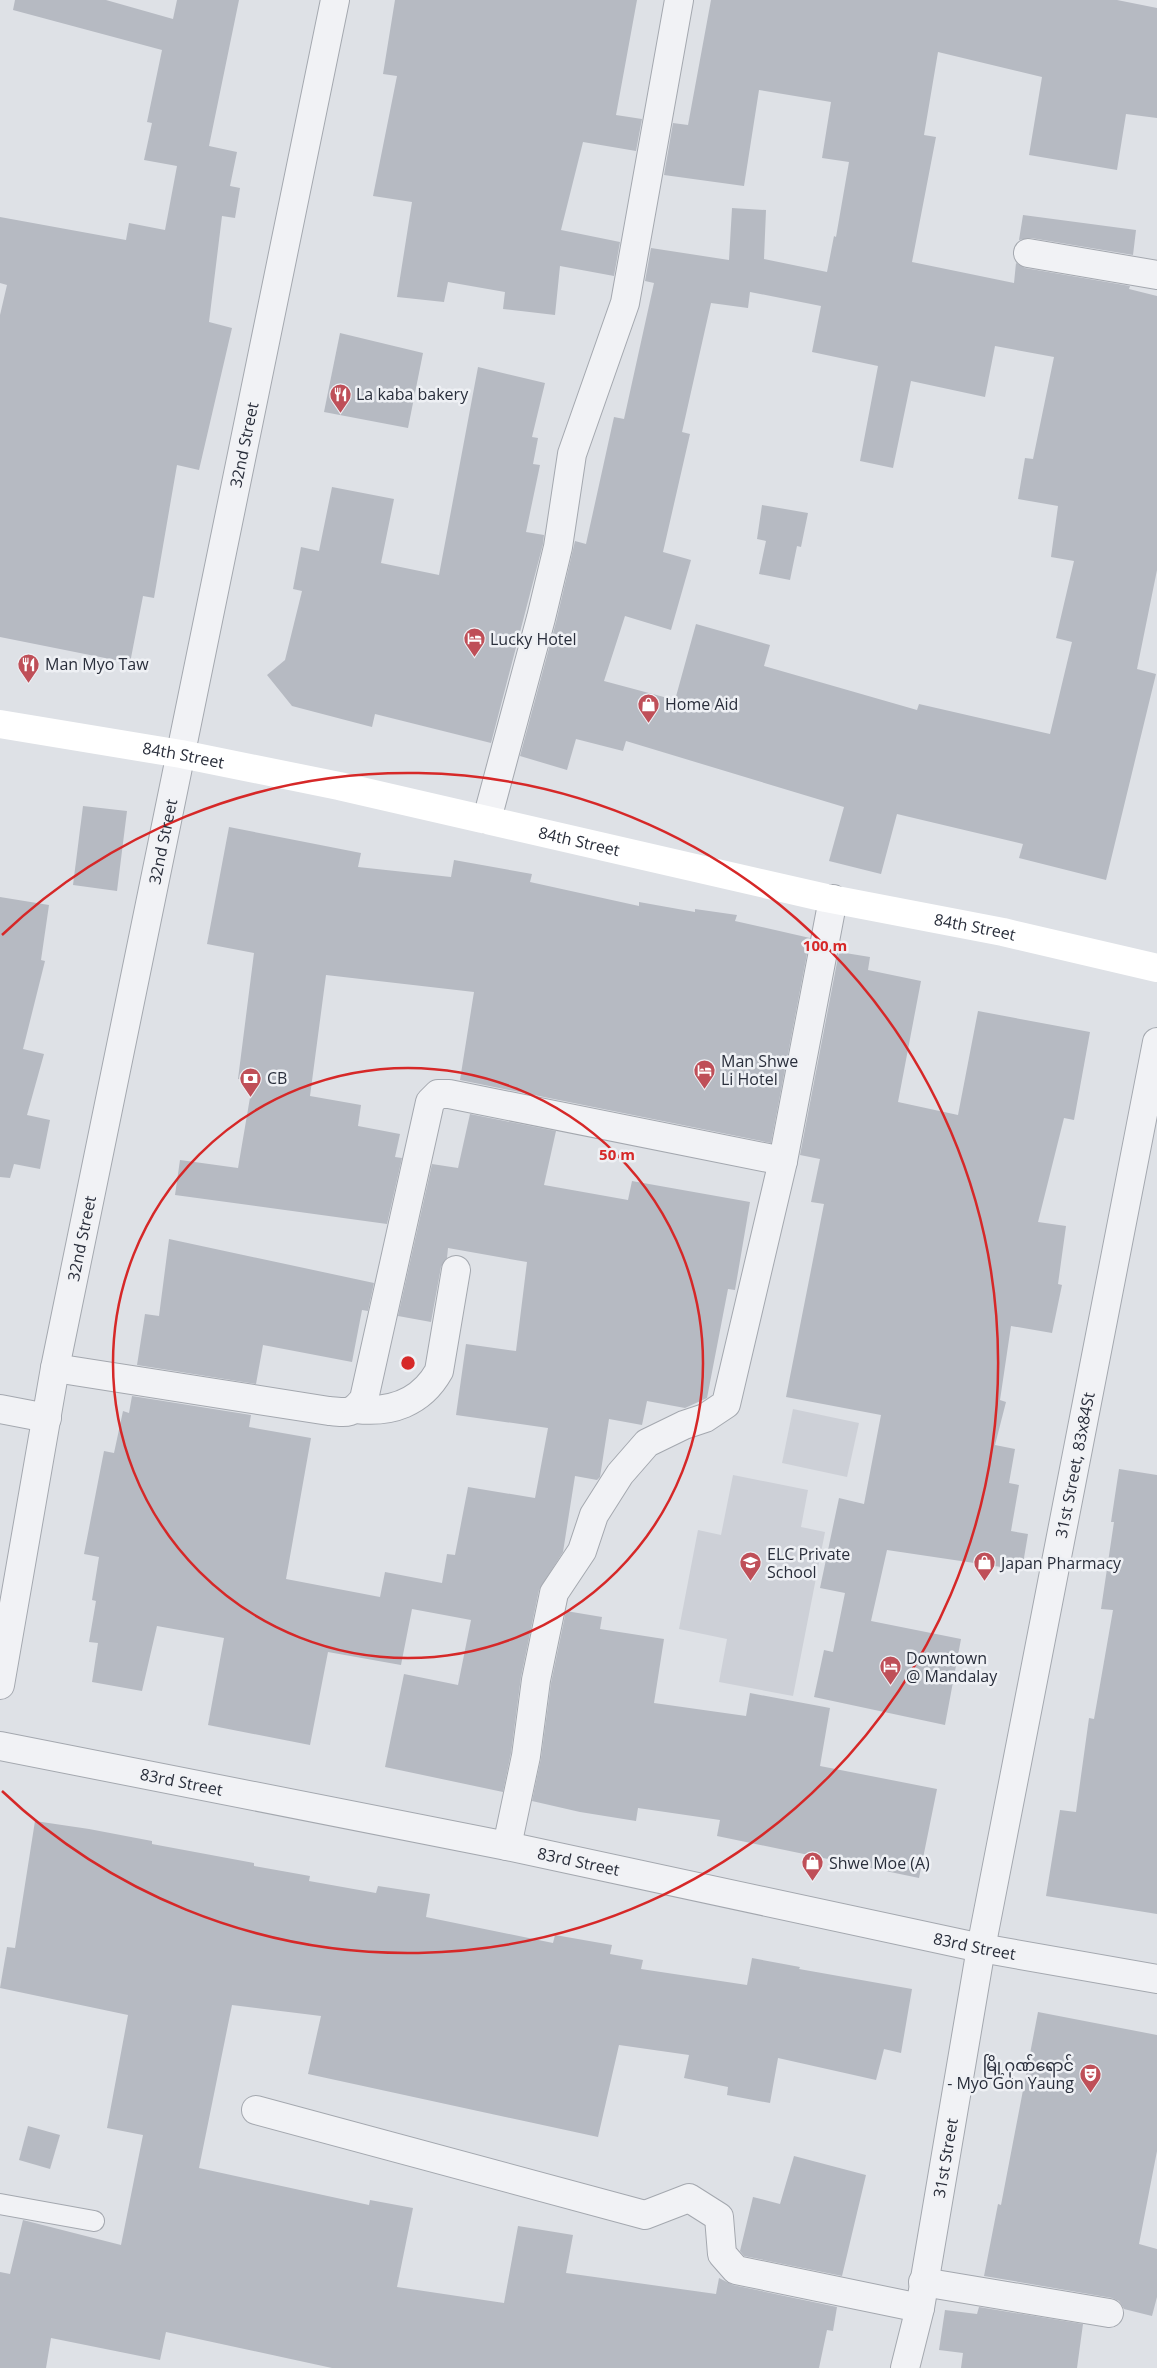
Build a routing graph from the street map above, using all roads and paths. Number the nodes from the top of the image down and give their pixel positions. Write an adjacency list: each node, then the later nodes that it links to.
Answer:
1 (334, 0): 6 (street, 32nd Street)
2 (679, 0): 7 (street)
3 (1028, 252): 4 (street)
4 (1157, 275)
5 (0, 724): 6 (main road, 84th Street)
6 (181, 754): 7 (main road, 84th Street); 13 (street, 32nd Street)
7 (487, 819): 8 (main road, 84th Street)
8 (833, 899): 9 (main road, 84th Street); 11 (street)
9 (1157, 968)
10 (1157, 1042): 20 (street, 31st Street, 83x84St)
11 (783, 1161): 15 (street); 19 (street)
12 (456, 1270): 15 (street)
13 (55, 1368): 15 (street); 16 (street, 32nd Street)
14 (0, 1409): 16 (street)
15 (356, 1409)
16 (47, 1418): 17 (street, 32nd Street)
17 (0, 1685)
18 (0, 1746): 19 (street, 83rd Street)
19 (507, 1846): 20 (street, 83rd Street)
20 (981, 1948): 21 (street, 83rd Street); 25 (street, 31st Street)
21 (1157, 1979)
22 (256, 2110): 26 (street)
23 (0, 2204): 24 (lane)
24 (94, 2221)
25 (923, 2282): 26 (street, 31st Street); 27 (street)
26 (920, 2308): 28 (street, 31st Street)
27 (1109, 2313)
28 (905, 2368)

